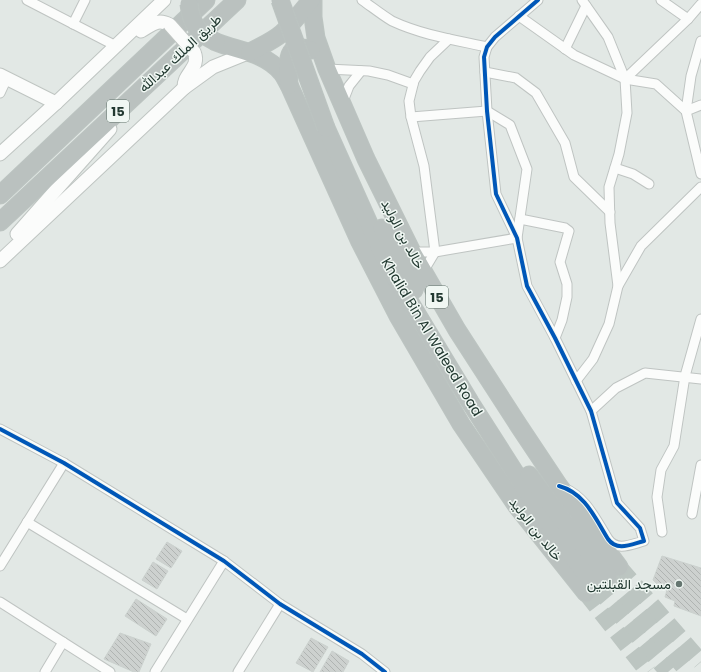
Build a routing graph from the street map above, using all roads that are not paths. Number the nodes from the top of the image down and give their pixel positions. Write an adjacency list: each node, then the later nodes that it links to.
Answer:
1 (27, 0): 17 (street)
2 (85, 0): 17 (street)
3 (164, 0): 18 (main road)
4 (206, 0): 47 (highway, طريق الملك عبدالله / 15)
5 (237, 0): 27 (highway, طريق الملك عبدالله / 15)
6 (280, 0): 41 (highway, Khalid Bin Al Waleed Road, bridge)
7 (289, 0): 41 (highway, Khalid Bin Al Waleed Road)
8 (312, 0): 24 (highway, خالد بن الوليد / 15); 25 (highway, خالد بن الوليد / 15)
9 (362, 0): 19 (street)
10 (538, 0): 15 (street)
11 (662, 0): 16 (street)
12 (189, 2): 24 (highway, خالد بن الوليد, bridge)
13 (584, 3): 23 (street); 30 (street)
14 (701, 4): 16 (street)
15 (519, 16): 22 (street); 23 (street)
16 (688, 19): 30 (street)
17 (73, 24): 21 (street)
18 (129, 34): 21 (main road); 33 (main road, bridge)
19 (449, 39): 22 (street); 31 (street)
20 (701, 41): 39 (street)
21 (116, 46): 35 (main road)
22 (487, 47): 28 (street)
23 (565, 49): 30 (street)
24 (250, 52): 32 (highway, خالد بن الوليد); 33 (main road)
25 (325, 64): 26 (street); 32 (highway); 36 (highway, خالد بن الوليد / 15)
26 (361, 71): 31 (street); 36 (street)
27 (160, 72): 50 (highway, طريق الملك عبدالله / 15); 54 (main road)
28 (485, 72): 38 (street); 48 (street)
29 (4, 77): 34 (street); 35 (main road)
30 (625, 79): 39 (street); 43 (street)
31 (413, 84): 40 (street)
32 (289, 85): 73 (highway, خالد بن الوليد)
33 (184, 88): 55 (main road)
34 (0, 93)
35 (56, 103): 42 (main road)
36 (342, 104): 52 (highway, خالد بن الوليد / 15)
37 (701, 104): 39 (street)
38 (487, 111): 40 (street); 49 (street); 51 (street)
39 (686, 111): 44 (street)
40 (412, 117): 53 (street)
41 (330, 126): 73 (highway, Khalid Bin Al Waleed Road)
42 (0, 154)
43 (615, 168): 45 (street); 48 (street)
44 (701, 174)
45 (649, 184)
46 (701, 187): 57 (street)
47 (0, 194)
48 (610, 212): 57 (street)
49 (520, 218): 51 (street); 59 (street)
50 (0, 222)
51 (517, 238): 53 (street); 59 (street)
52 (412, 252): 53 (street); 56 (highway, خالد بن الوليد / 15)
53 (435, 252): 56 (street)
54 (0, 254)
55 (0, 261)
56 (423, 272): 67 (highway, خالد بن الوليد / 15)
57 (618, 286): 62 (street)
58 (701, 319): 60 (street)
59 (555, 338): 62 (street)
60 (685, 376): 61 (street); 63 (street); 70 (street)
61 (701, 379)
62 (576, 381): 63 (street)
63 (591, 411): 67 (street)
64 (0, 429): 65 (street)
65 (64, 463): 69 (street); 71 (street)
66 (701, 465): 68 (street)
67 (559, 486): 73 (highway, خالد بن الوليد / 15)
68 (692, 514)
69 (27, 522): 72 (street); 76 (street)
70 (662, 532)
71 (224, 560): 75 (street); 76 (street)
72 (0, 566)
73 (602, 580)
74 (0, 602): 77 (street)
75 (280, 604): 81 (street); 82 (street)
76 (187, 619): 80 (street)
77 (63, 642): 78 (street); 79 (street)
78 (45, 672)
79 (110, 672)
80 (155, 672)
81 (238, 672)
82 (385, 672)

